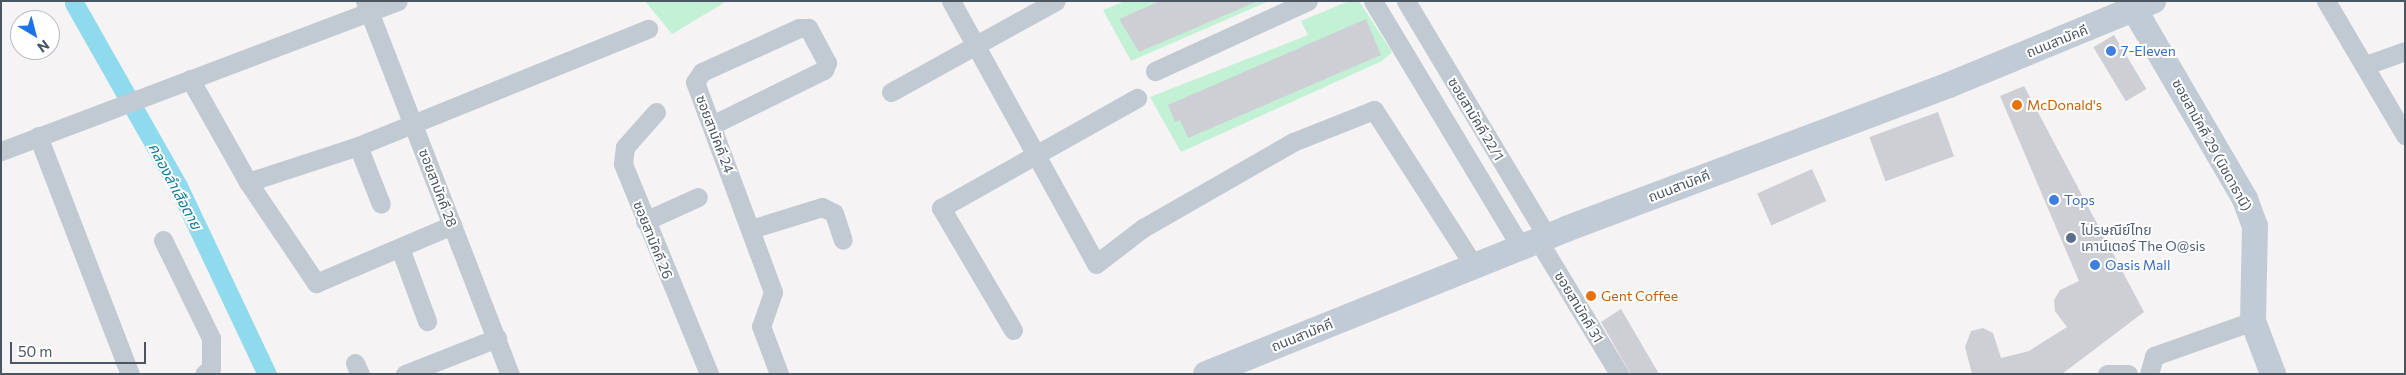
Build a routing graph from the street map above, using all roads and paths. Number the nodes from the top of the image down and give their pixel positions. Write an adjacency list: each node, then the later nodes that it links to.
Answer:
1 (398, 1): 9 (street)
2 (951, 1): 11 (street)
3 (1056, 1): 11 (street)
4 (1308, 1): 14 (street)
5 (1373, 1): 34 (street)
6 (1406, 1): 34 (street, ซอยสามัคคี 22/1)
7 (2326, 1): 13 (street)
8 (2144, 5): 34 (main road, ถนนสามัคคี); 38 (main road, ซอยสามัคคี 29 (นิชดาธานี))
9 (367, 7): 15 (street); 19 (street, ซอยสามัคคี 28)
10 (648, 29): 19 (street)
11 (975, 46): 16 (street); 25 (street)
12 (2405, 51): 13 (street)
13 (2366, 65): 21 (street)
14 (1155, 71)
15 (190, 79): 22 (street); 26 (street)
16 (891, 92)
17 (1137, 98): 25 (street)
18 (656, 112): 29 (street, ซอยสามัคคี 26)
19 (413, 124): 23 (street); 30 (street, ซอยสามัคคี 28)
20 (712, 125): 20 (street, ซอยสามัคคี 24); 31 (street, ซอยสามัคคี 24)
21 (2405, 135)
22 (38, 136): 24 (street); 42 (street)
23 (358, 146): 26 (street); 28 (street)
24 (1, 151)
25 (1036, 155): 36 (street); 39 (street)
26 (248, 182): 35 (street)
27 (698, 197): 29 (street)
28 (381, 204)
29 (645, 221): 46 (street, ซอยสามัคคี 26)
30 (452, 225): 35 (street); 40 (street, ซอยสามัคคี 28)
31 (751, 229): 33 (street); 47 (street, ซอยสามัคคี 24)
32 (163, 240): 43 (street)
33 (843, 240)
34 (1535, 242): 36 (main road, ถนนสามัคคี); 49 (street, ซอยสามัคคี 31)
35 (400, 248): 37 (street)
36 (1474, 266): 48 (main road, ถนนสามัคคี)
37 (427, 321)
38 (2253, 321): 52 (street); 53 (main road)
39 (1014, 330)
40 (497, 338): 41 (street); 45 (street, ซอยสามัคคี 28)
41 (442, 367): 44 (street)
42 (130, 374)
43 (204, 374)
44 (404, 374)
45 (510, 374)
46 (709, 374)
47 (779, 374)
48 (1206, 374)
49 (1619, 374)
50 (2107, 374): 51 (street)
51 (2128, 374)
52 (2149, 374)
53 (2273, 374)

